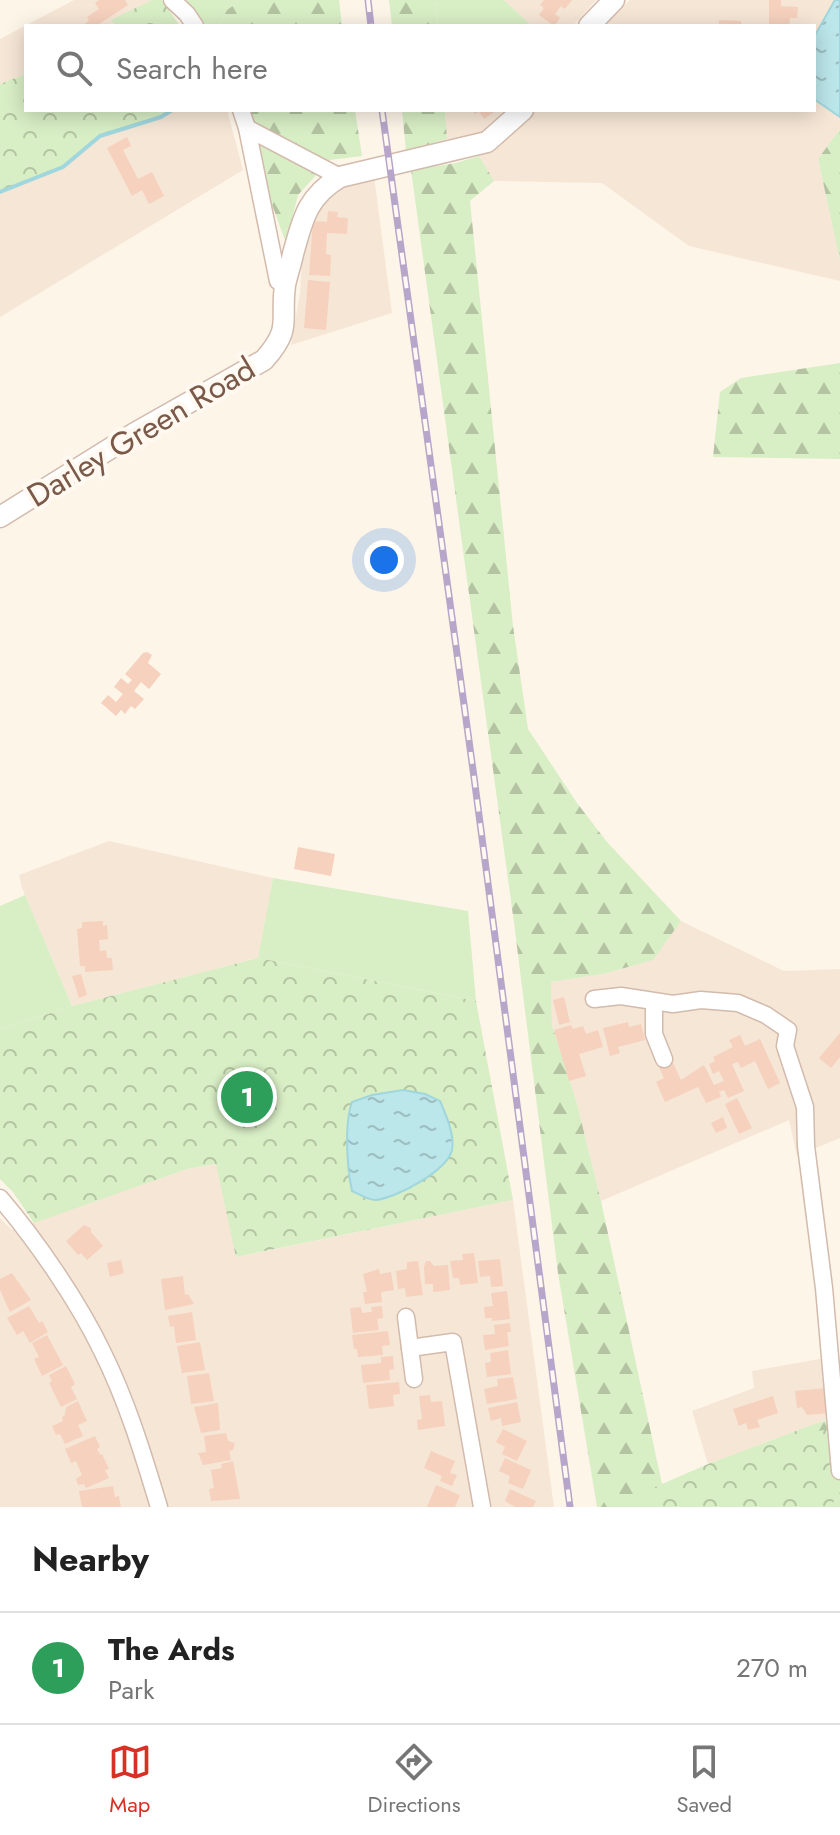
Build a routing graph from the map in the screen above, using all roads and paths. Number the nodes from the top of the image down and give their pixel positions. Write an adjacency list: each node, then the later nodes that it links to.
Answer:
1 (172, 0): 3 (street)
2 (614, 0): 4 (street)
3 (194, 24)
4 (591, 24)
5 (242, 112): 7 (street)
6 (521, 112): 8 (street)
7 (247, 128): 8 (street); 9 (street)
8 (340, 177): 9 (street, Darley Green Road)
9 (285, 285): 10 (street, Darley Green Road)
10 (0, 517)
11 (594, 999): 12 (street)
12 (654, 1002): 13 (street); 18 (street)
13 (664, 1059)
14 (0, 1198): 19 (street)
15 (406, 1317): 16 (street)
16 (410, 1348): 17 (street); 20 (street)
17 (414, 1379)
18 (840, 1471)
19 (159, 1507)
20 (482, 1507)

